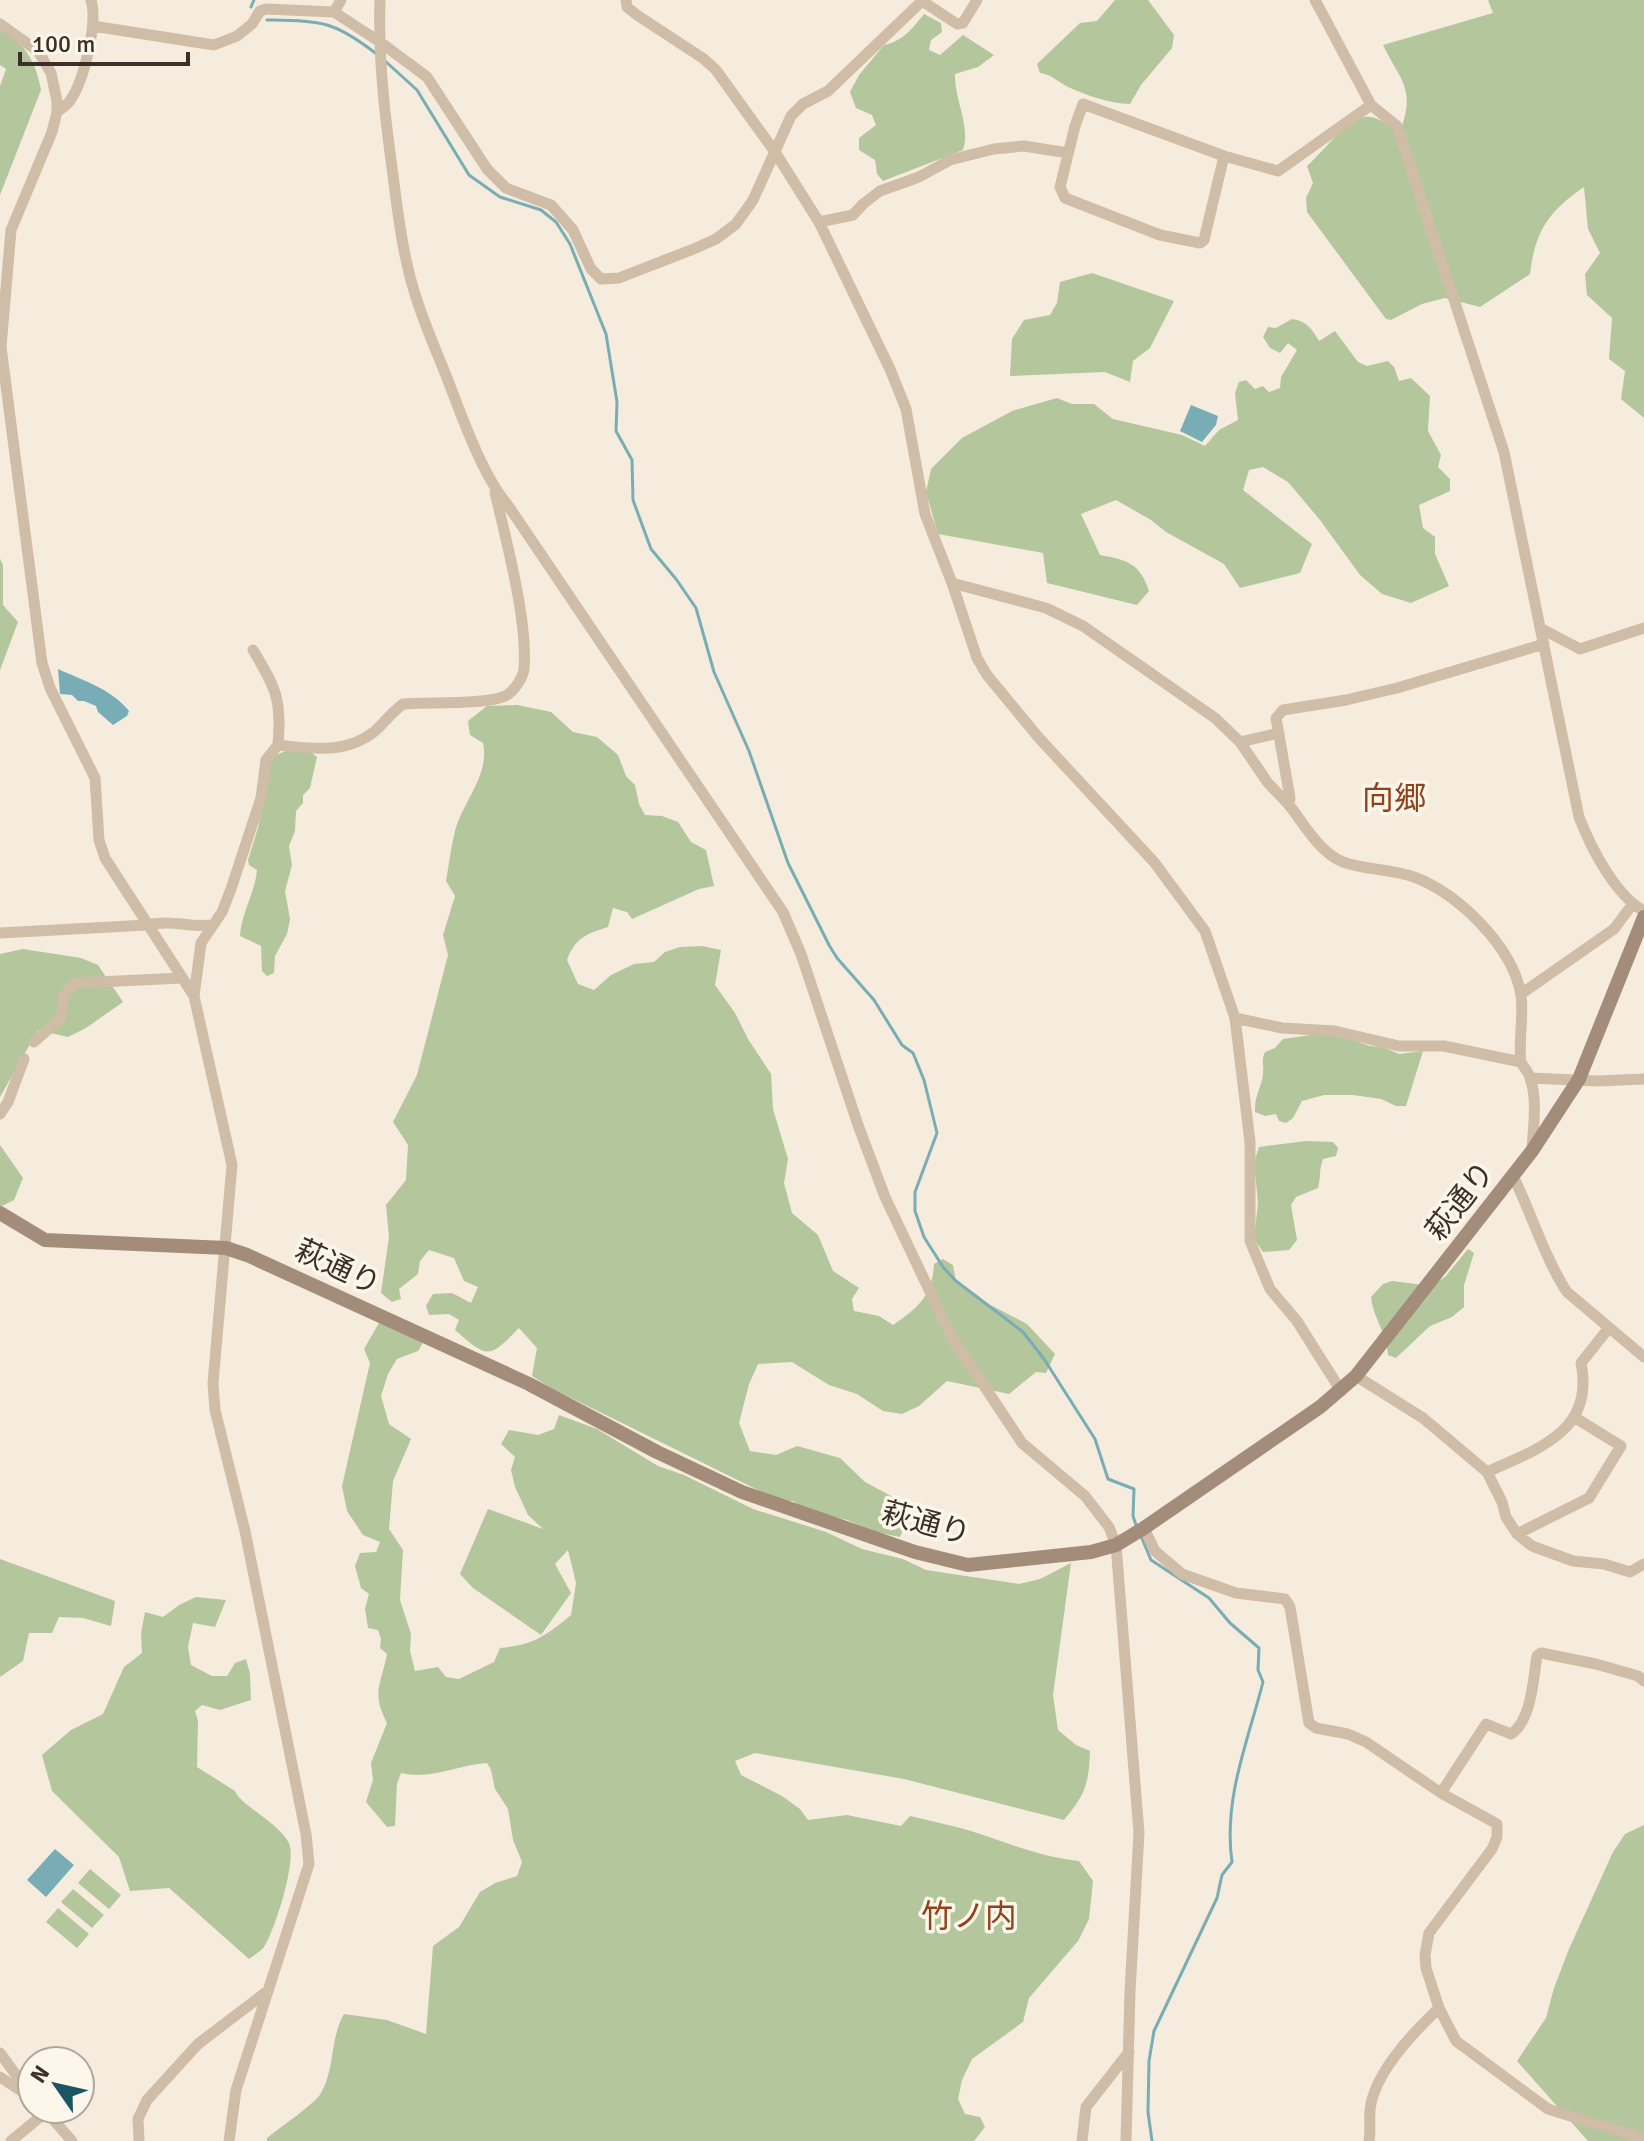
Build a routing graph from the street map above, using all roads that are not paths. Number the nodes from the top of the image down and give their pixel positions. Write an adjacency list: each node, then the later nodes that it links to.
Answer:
1 (91, 0): 10 (street)
2 (341, 0): 8 (street)
3 (380, 0): 11 (street)
4 (626, 0): 14 (street)
5 (923, 0): 6 (street); 14 (street)
6 (977, 0)
7 (1315, 0): 12 (street)
8 (334, 12): 10 (street); 11 (street)
9 (0, 24): 13 (street)
10 (93, 26): 13 (street)
11 (380, 42): 14 (street); 18 (street)
12 (1371, 105): 16 (street); 21 (street)
13 (57, 112): 31 (street)
14 (775, 152): 17 (street)
15 (1068, 153): 16 (street); 16 (street); 17 (street)
16 (1224, 156)
17 (819, 222): 19 (street)
18 (495, 490): 26 (street); 59 (street)
19 (952, 583): 25 (street); 39 (street)
20 (1644, 628): 21 (street)
21 (1542, 629): 22 (street)
22 (1544, 644): 24 (street); 28 (street)
23 (253, 650): 26 (street)
24 (1279, 733): 25 (street); 27 (street)
25 (1240, 742): 27 (street)
26 (278, 745): 32 (street)
27 (1289, 805): 37 (street)
28 (1632, 905): 29 (street); 37 (street)
29 (1644, 911)
30 (1644, 917): 44 (street, 萩通り)
31 (147, 925): 33 (street); 34 (street); 36 (street)
32 (212, 925): 33 (street); 35 (street)
33 (196, 927): 35 (street)
34 (0, 933)
35 (201, 943): 38 (street)
36 (182, 978): 38 (street); 40 (street)
37 (1521, 994): 42 (street)
38 (194, 996): 50 (street)
39 (1235, 1018): 42 (street); 54 (street)
40 (34, 1042)
41 (24, 1059): 46 (street)
42 (1521, 1062): 43 (street)
43 (1530, 1078): 44 (street); 47 (street)
44 (1579, 1079): 45 (street); 47 (street, 萩通り)
45 (1644, 1079)
46 (0, 1114)
47 (1532, 1151): 48 (street, 萩通り)
48 (1513, 1176): 51 (street); 53 (street, 萩通り)
49 (0, 1213): 50 (street, 萩通り)
50 (226, 1248): 59 (street, 萩通り); 63 (street)
51 (1608, 1329): 52 (street); 55 (street)
52 (1644, 1357)
53 (1356, 1376): 54 (street, 萩通り); 56 (street)
54 (1341, 1391): 57 (street, 萩通り)
55 (1574, 1417): 56 (street); 58 (street)
56 (1487, 1472): 58 (street)
57 (1144, 1528): 59 (street, 萩通り); 62 (street)
58 (1517, 1534): 60 (street)
59 (1116, 1545): 65 (street)
60 (1644, 1564)
61 (1644, 1681): 62 (street)
62 (1441, 1793): 64 (street)
63 (265, 1993): 73 (street); 74 (street)
64 (1439, 2008): 70 (street); 77 (street)
65 (1129, 2052): 75 (street); 76 (street)
66 (0, 2053): 67 (street)
67 (16, 2075)
68 (29, 2125): 71 (street)
69 (58, 2125): 72 (street)
70 (1644, 2139)
71 (11, 2141)
72 (72, 2141)
73 (139, 2141)
74 (229, 2141)
75 (1082, 2141)
76 (1126, 2141)
77 (1369, 2141)

